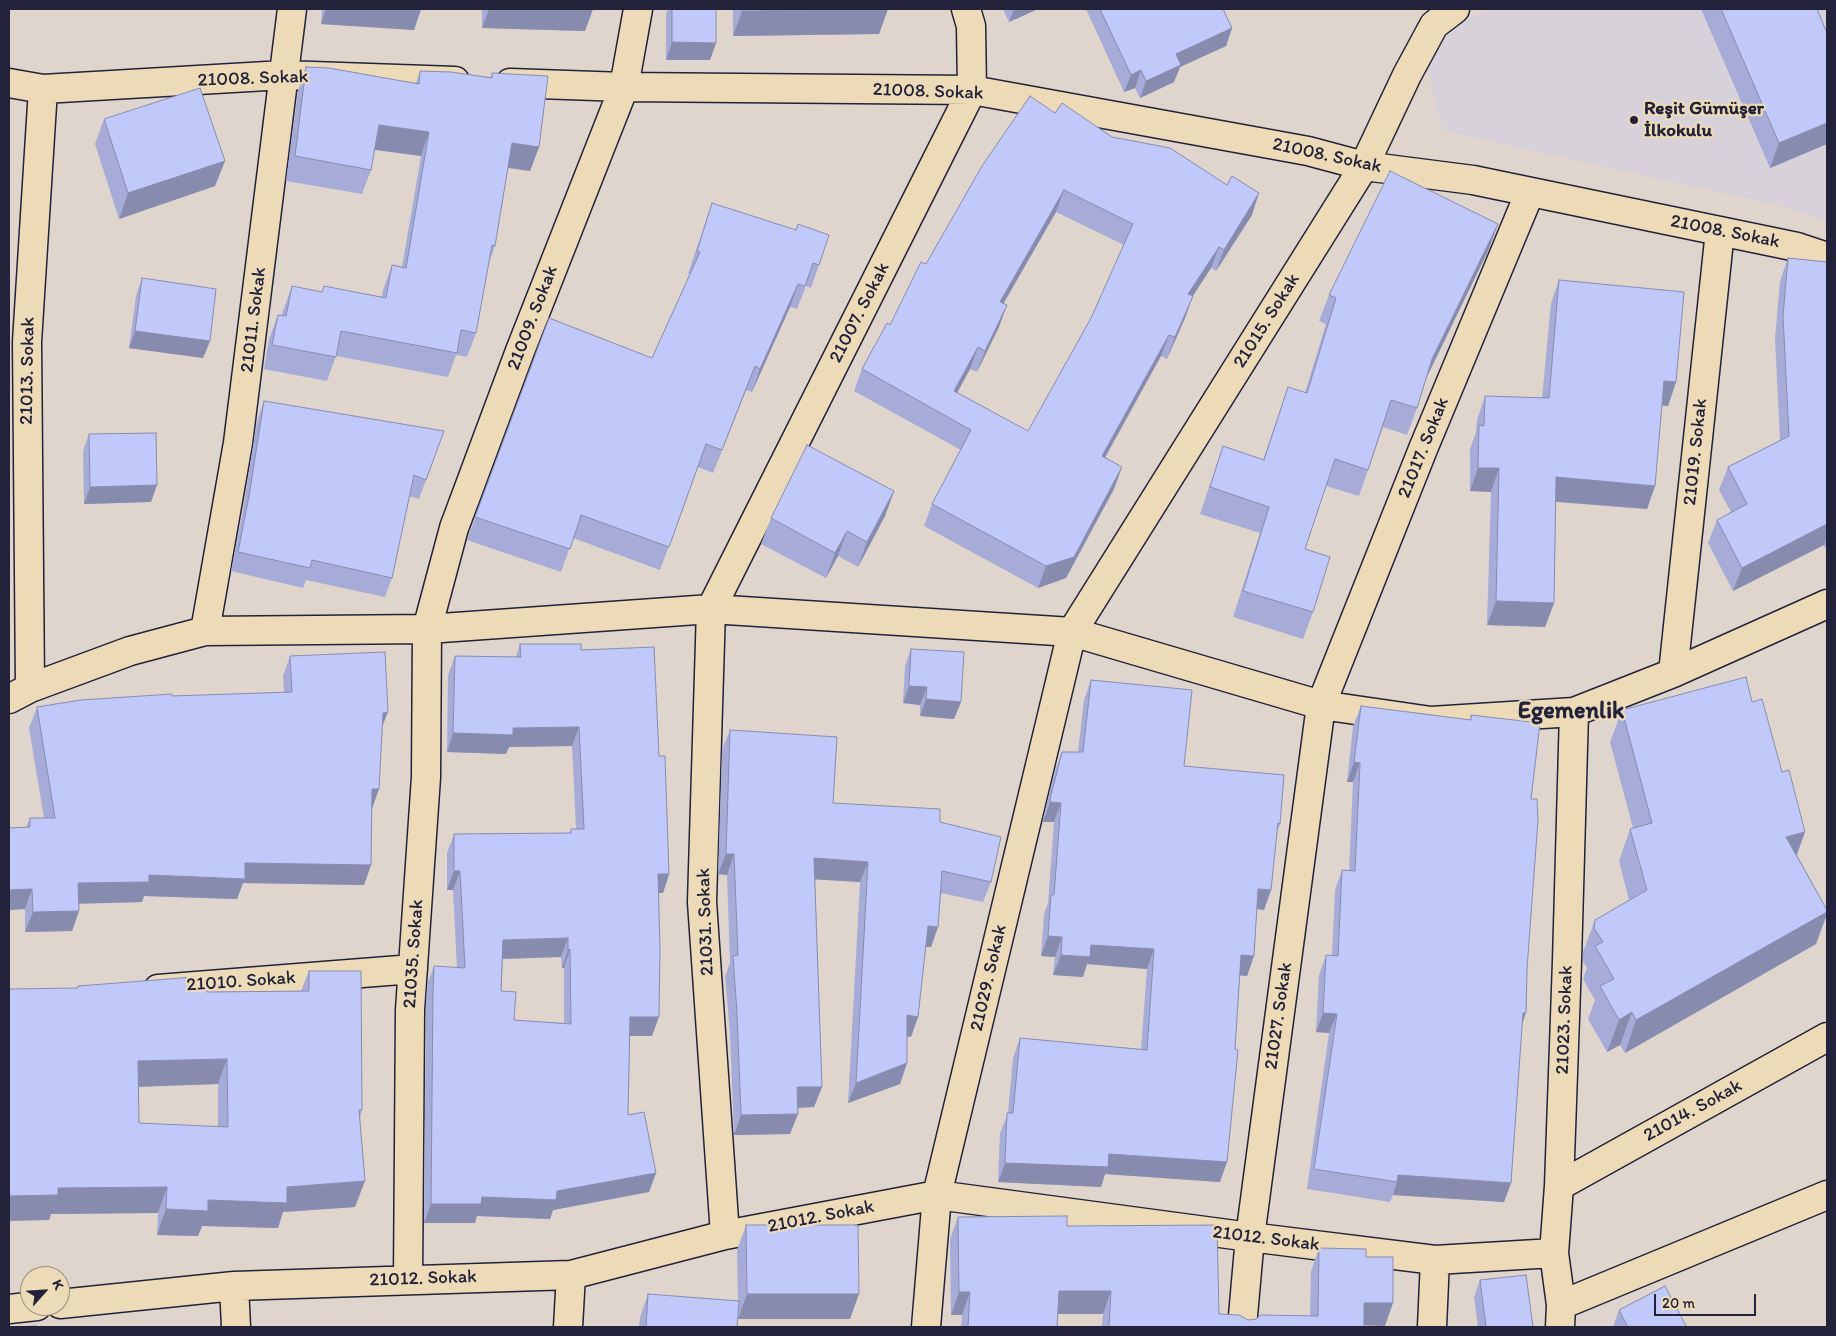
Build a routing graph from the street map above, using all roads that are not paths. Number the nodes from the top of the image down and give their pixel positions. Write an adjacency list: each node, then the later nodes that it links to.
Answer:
1 (292, 9): 5 (street, 21011. Sokak)
2 (638, 9): 7 (street, 21009. Sokak)
3 (966, 9): 9 (street, 21007. Sokak)
4 (1455, 9): 10 (street, 21015. Sokak)
5 (284, 75): 7 (street, 21008. Sokak); 8 (street, 21008. Sokak); 17 (street, 21011. Sokak)
6 (9, 83): 8 (street)
7 (624, 87): 9 (street, 21008. Sokak); 16 (street, 21009. Sokak)
8 (43, 89): 20 (street, 21013. Sokak)
9 (972, 90): 10 (street, 21008. Sokak); 15 (street, 21007. Sokak)
10 (1364, 166): 11 (street, 21008. Sokak); 18 (street, 21015. Sokak)
11 (1530, 192): 12 (street, 21008. Sokak); 21 (street, 21017. Sokak)
12 (1720, 231): 13 (street, 21008. Sokak); 19 (street, 21019. Sokak)
13 (1827, 256)
14 (1827, 604): 19 (street)
15 (711, 609): 16 (street); 18 (street); 29 (street, 21031. Sokak)
16 (427, 629): 17 (street); 23 (street, 21035. Sokak)
17 (205, 631): 20 (street)
18 (1072, 632): 21 (street); 27 (street, 21029. Sokak)
19 (1673, 673): 22 (street)
20 (19, 693)
21 (1321, 705): 22 (street); 30 (street, 21027. Sokak)
22 (1574, 712): 26 (street, 21023. Sokak)
23 (413, 969): 24 (street, 21010. Sokak); 34 (street, 21035. Sokak)
24 (137, 990)
25 (1827, 1037): 26 (street, 21014. Sokak)
26 (1559, 1186): 31 (street, 21023. Sokak)
27 (937, 1195): 29 (street, 21012. Sokak); 30 (street, 21012. Sokak); 40 (street, 21029. Sokak)
28 (1827, 1196): 37 (street)
29 (725, 1235): 33 (street, 21012. Sokak)
30 (1250, 1237): 32 (street, 21012. Sokak); 41 (street, 21027. Sokak)
31 (1554, 1253): 32 (street, 21012. Sokak); 37 (street, 21023. Sokak)
32 (1435, 1260): 42 (street)
33 (571, 1275): 34 (street, 21012. Sokak); 39 (street)
34 (408, 1280): 35 (street, 21012. Sokak)
35 (234, 1286): 36 (street, 21012. Sokak); 38 (street)
36 (70, 1303)
37 (1561, 1316)
38 (236, 1327)
39 (568, 1327)
40 (926, 1327)
41 (1242, 1327)
42 (1432, 1327)

